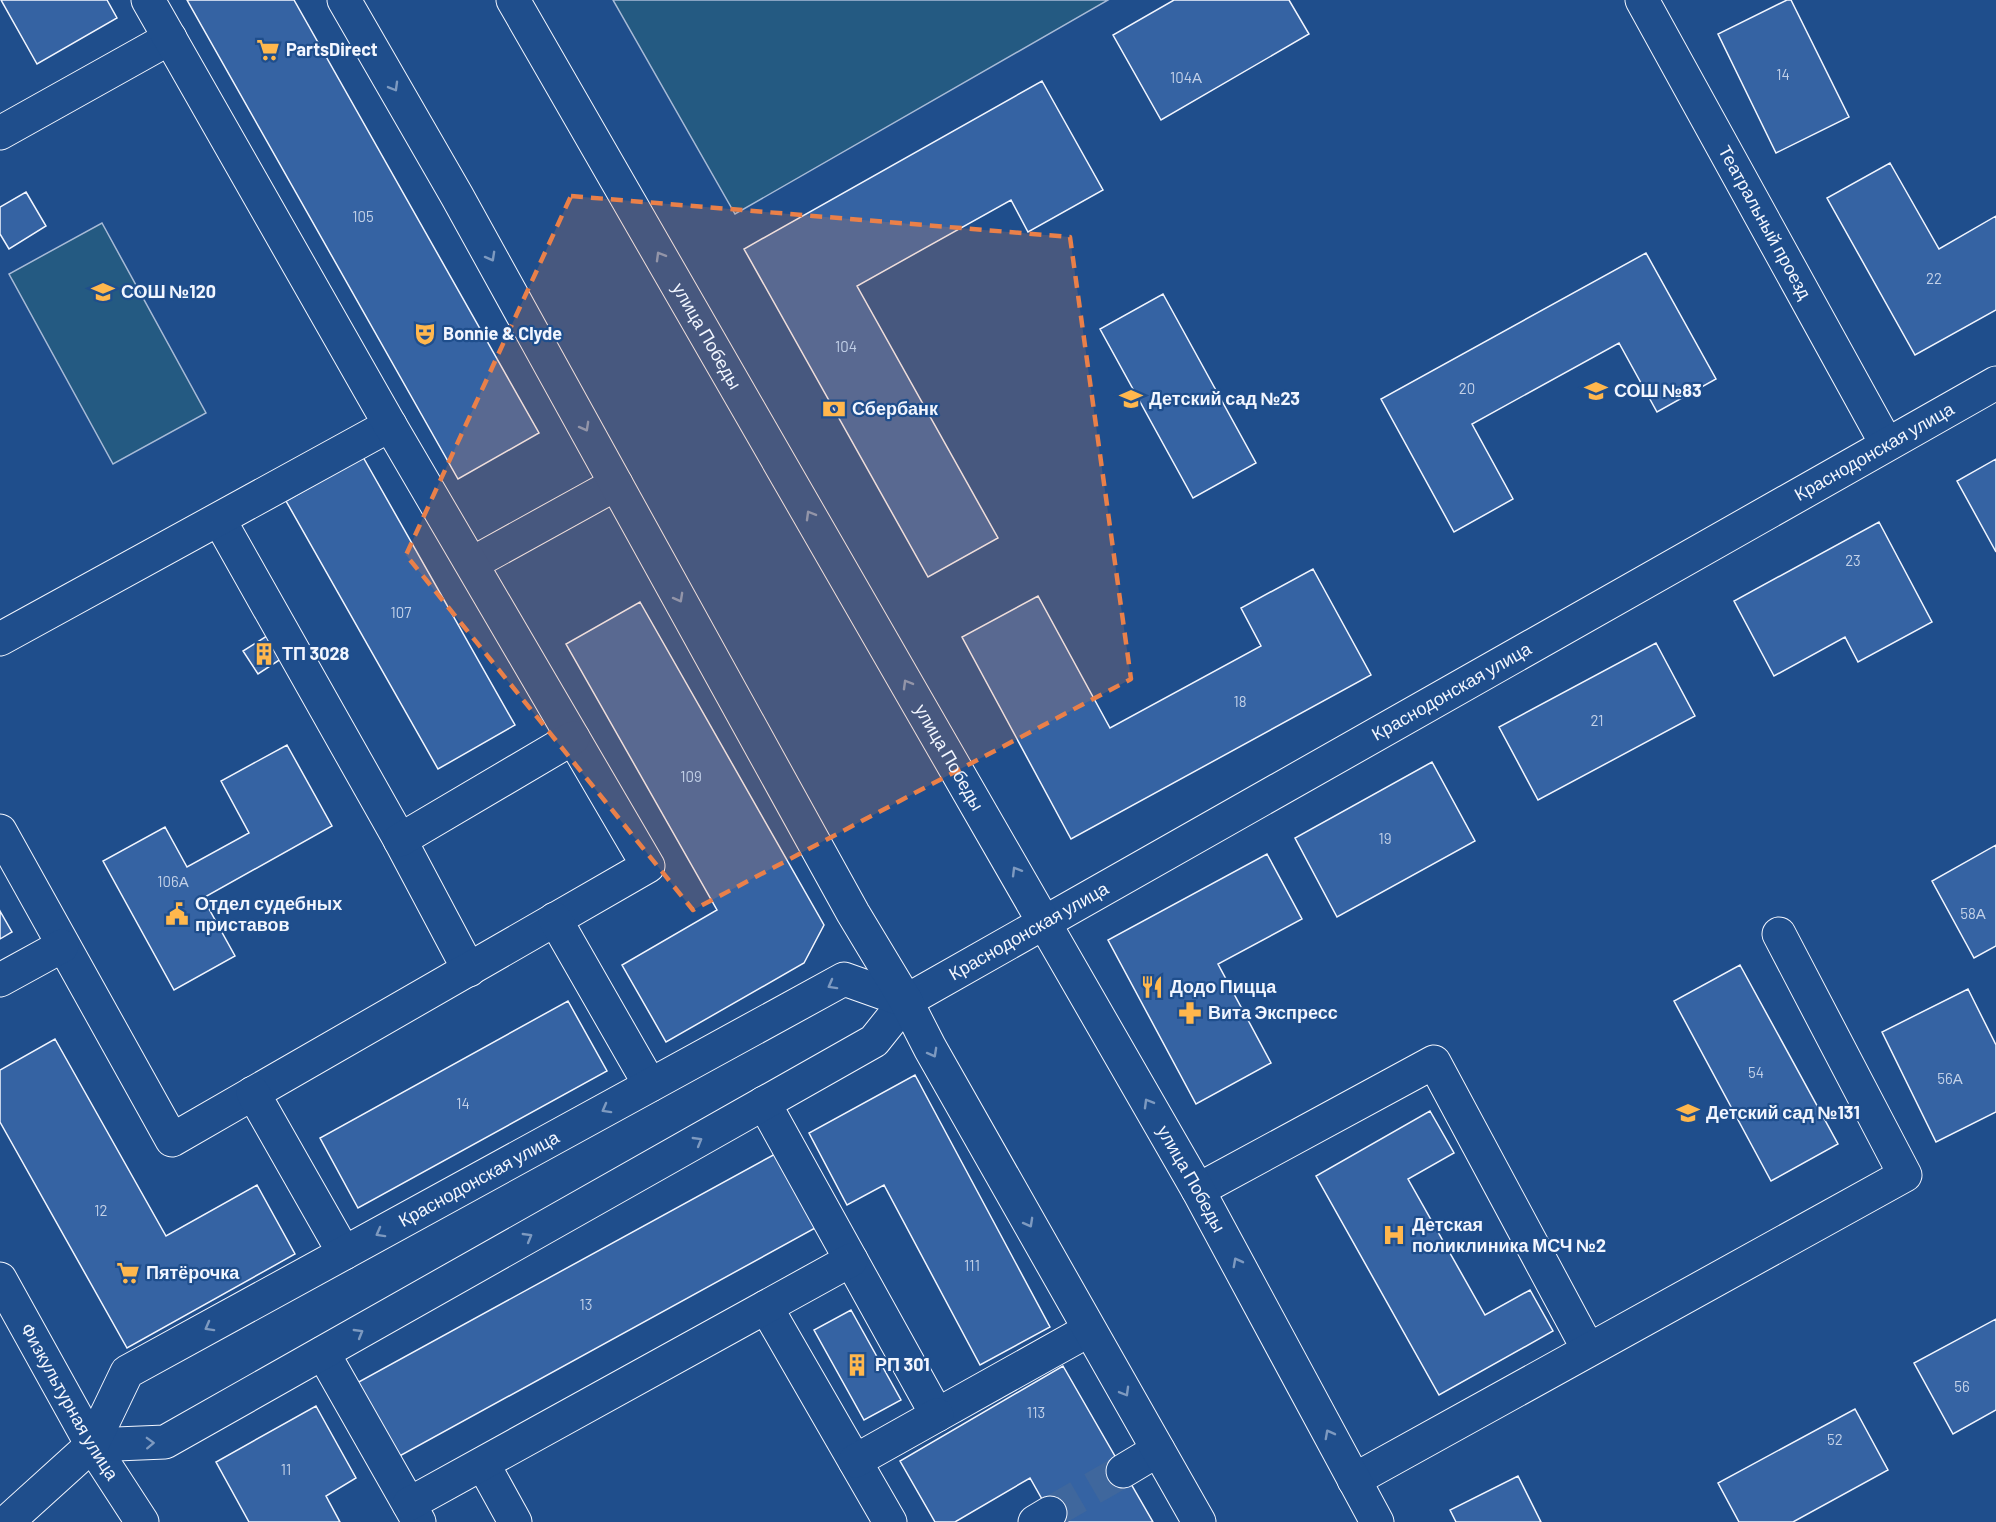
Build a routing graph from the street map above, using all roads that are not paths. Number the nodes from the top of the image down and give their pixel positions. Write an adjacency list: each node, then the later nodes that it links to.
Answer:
1 (148, 0): 5 (street)
2 (344, 0): 10 (street, one-way to 10)
3 (513, 0): 18 (street, улица Победы, one-way to 3)
4 (1642, 0): 9 (street, Театральный проезд)
5 (170, 38): 6 (street); 8 (street)
6 (3, 124)
7 (1996, 383): 9 (street, Краснодонская улица)
8 (390, 425): 11 (street); 12 (street)
9 (1886, 443): 18 (street, Краснодонская улица)
10 (616, 484): 12 (street); 23 (street, one-way to 23)
11 (220, 520): 13 (street); 16 (street)
12 (472, 563): 14 (street)
13 (0, 639)
14 (573, 738): 16 (street); 17 (street)
15 (0, 831): 20 (street)
16 (400, 840): 21 (street)
17 (555, 919): 21 (street); 24 (street)
18 (1046, 921): 23 (street, Краснодонская улица); 27 (street, улица Победы, one-way to 18)
19 (1779, 934): 33 (street)
20 (62, 946): 22 (street); 25 (street)
21 (469, 970): 25 (street)
22 (0, 981)
23 (906, 1000): 24 (street, Краснодонская улица, one-way to 24); 26 (street, Краснодонская улица); 32 (street, one-way to 32)
24 (651, 1084): 28 (street, Краснодонская улица, one-way to 28)
25 (253, 1093): 28 (street)
26 (764, 1103): 29 (street); 34 (street, Краснодонская улица, one-way to 26)
27 (1198, 1190): 33 (street); 41 (street, улица Победы, one-way to 27)
28 (344, 1253): 36 (street, Краснодонская улица, one-way to 36)
29 (851, 1260): 31 (street); 35 (street)
30 (0, 1279): 36 (street, Физкультурная улица)
31 (766, 1307): 38 (street); 39 (street)
32 (1089, 1330): 35 (street); 37 (street, one-way to 37)
33 (1588, 1349): 41 (street)
34 (323, 1353): 36 (street, Краснодонская улица, one-way to 34); 42 (street)
35 (938, 1415): 38 (street)
36 (92, 1445): 43 (street, Краснодонская улица); 44 (street, Физкультурная улица)
37 (1158, 1450): 40 (street); 47 (street)
38 (855, 1461): 46 (street)
39 (483, 1464): 42 (street); 45 (street)
40 (1124, 1471)
41 (1354, 1480): 48 (street, улица Победы)
42 (414, 1513)
43 (6, 1517)
44 (142, 1522)
45 (515, 1522)
46 (890, 1522)
47 (1199, 1522)
48 (1377, 1522)

